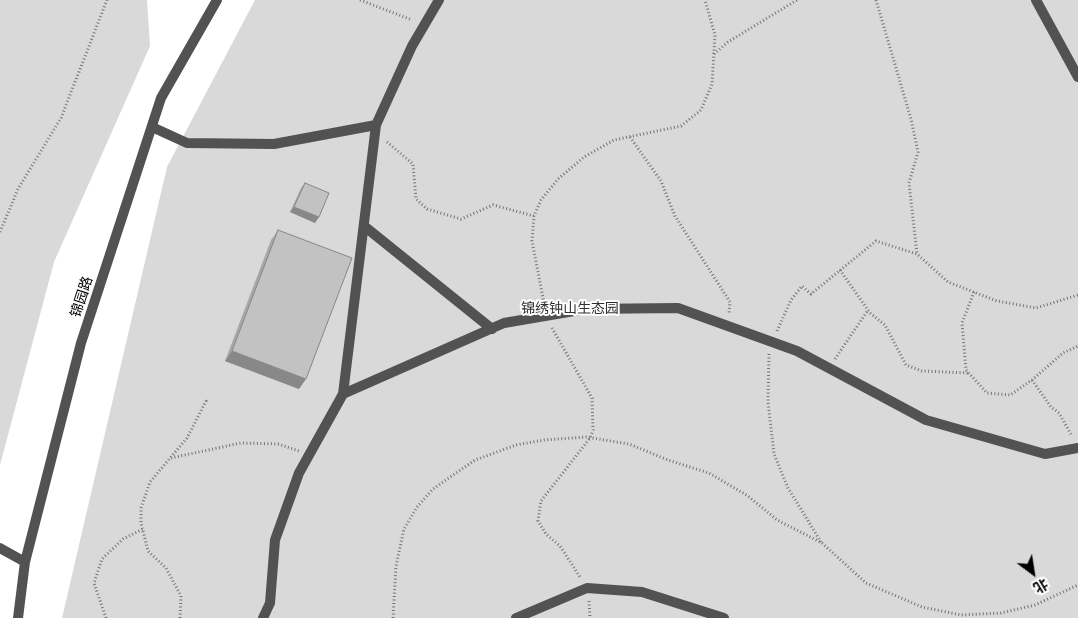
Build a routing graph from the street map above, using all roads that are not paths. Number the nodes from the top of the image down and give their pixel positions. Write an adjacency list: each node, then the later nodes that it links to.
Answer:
1 (217, 0): 5 (street, 锦园路)
2 (439, 0): 6 (street)
3 (1036, 0): 4 (street)
4 (1078, 77)
5 (152, 127): 6 (street); 12 (street, 锦园路)
6 (376, 128): 7 (street)
7 (364, 226): 8 (street); 9 (street)
8 (492, 329): 9 (street); 10 (street)
9 (343, 394): 14 (street)
10 (1078, 448)
11 (0, 548): 12 (street)
12 (25, 562): 13 (street, 锦园路)
13 (18, 618)
14 (263, 618)
15 (516, 618): 16 (street)
16 (724, 618)

